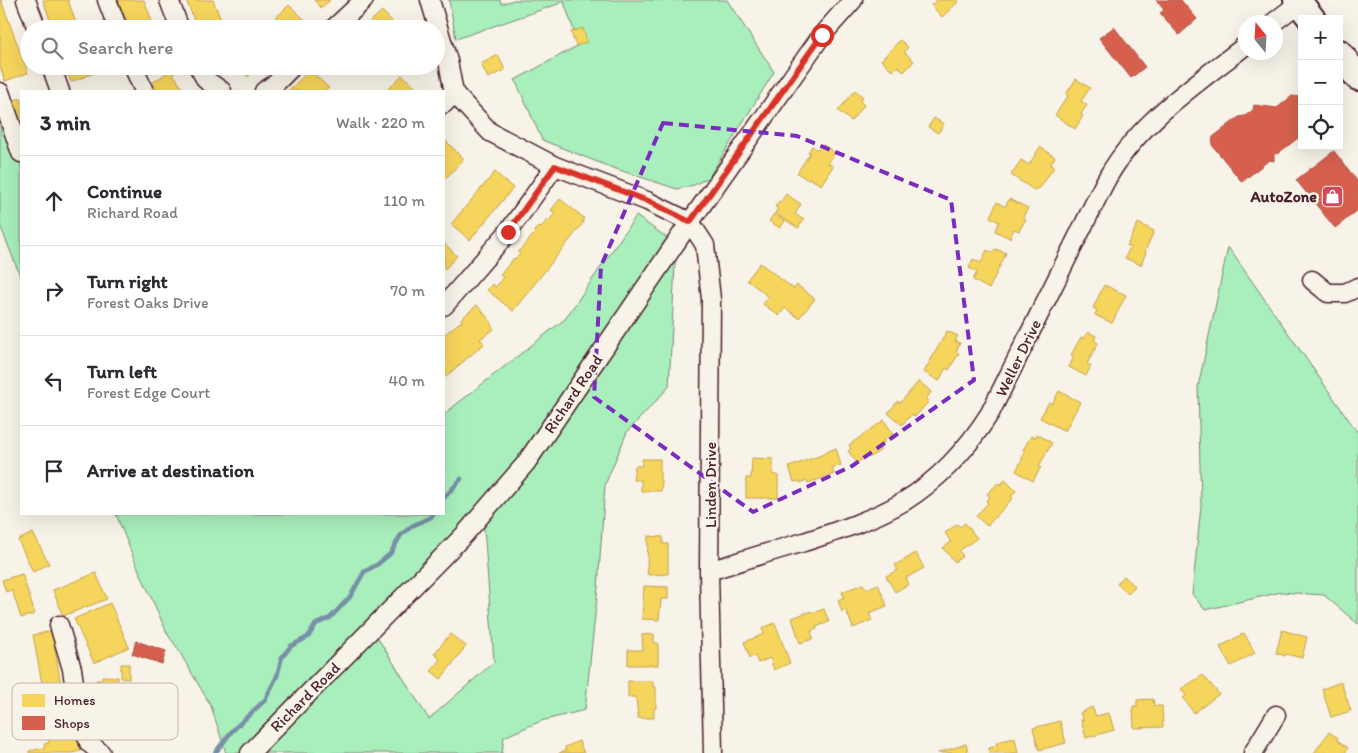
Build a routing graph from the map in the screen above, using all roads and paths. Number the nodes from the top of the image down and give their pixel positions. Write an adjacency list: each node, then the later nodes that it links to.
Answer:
1 (26, 0): 9 (street)
2 (107, 0): 10 (street)
3 (169, 0): 11 (street)
4 (364, 0): 12 (street)
5 (430, 0): 13 (street)
6 (853, 0): 30 (street, Richard Road)
7 (1303, 7): 8 (street)
8 (1283, 17)
9 (34, 20)
10 (115, 20)
11 (177, 20)
12 (343, 20)
13 (436, 20)
14 (445, 51): 27 (street)
15 (1238, 51): 34 (street, Weller Drive)
16 (1343, 58): 21 (highway)
17 (54, 75): 22 (street)
18 (138, 75): 23 (street)
19 (203, 75): 24 (street)
20 (284, 75): 25 (street)
21 (1358, 77)
22 (60, 90)
23 (144, 90)
24 (221, 90)
25 (265, 90)
26 (0, 92): 28 (street)
27 (449, 99): 29 (street)
28 (20, 149)
29 (555, 166): 30 (street); 33 (street)
30 (690, 222): 34 (street, Linden Drive); 40 (street, Richard Road)
31 (1312, 280): 32 (street)
32 (1358, 287)
33 (445, 305)
34 (709, 571): 41 (street, Linden Drive)
35 (59, 625): 36 (street)
36 (74, 683)
37 (1276, 715): 42 (street)
38 (88, 740): 39 (street)
39 (101, 753)
40 (250, 753)
41 (713, 753)
42 (1253, 753)

